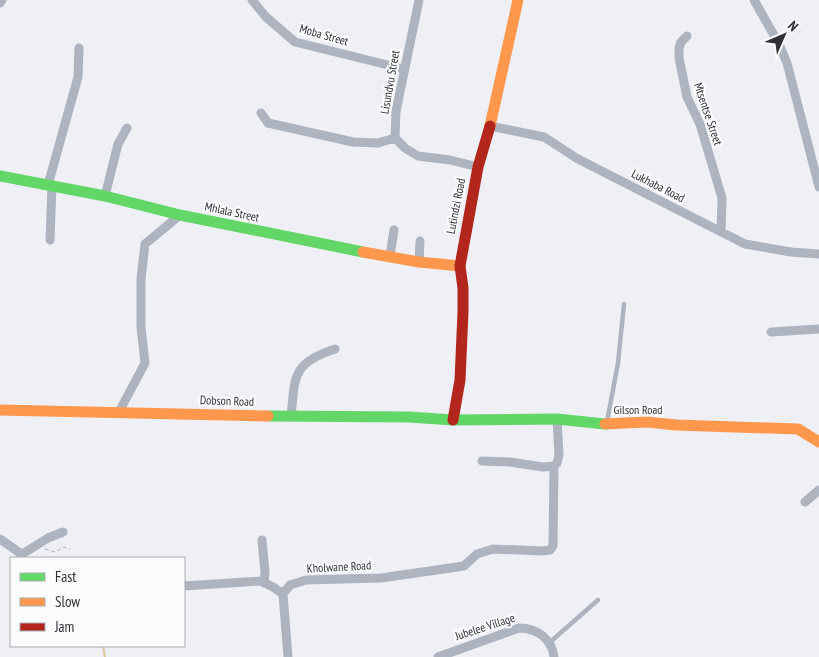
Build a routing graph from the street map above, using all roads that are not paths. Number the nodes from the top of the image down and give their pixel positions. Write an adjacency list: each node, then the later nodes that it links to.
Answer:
1 (2, 0): 6 (street)
2 (252, 0): 9 (street, Moba Street)
3 (419, 0): 9 (street, Lisundvu Street)
4 (518, 0): 11 (street, Lutindzi Road)
5 (754, 0): 17 (street)
6 (0, 3)
7 (688, 36): 21 (street, Mtsentse Street)
8 (79, 48): 16 (street)
9 (404, 69): 13 (street, Lisundvu Street)
10 (261, 113): 13 (street)
11 (490, 126): 14 (street, Lutindzi Road); 21 (street, Lukhaba Road)
12 (127, 128): 18 (street)
13 (395, 138): 14 (street)
14 (478, 166): 27 (street, Lutindzi Road)
15 (0, 176): 16 (street, Mhlala Street)
16 (50, 185): 18 (street, Mhlala Street); 22 (street)
17 (819, 186)
18 (105, 196): 19 (street, Mhlala Street)
19 (180, 215): 25 (street, Mhlala Street); 33 (street)
20 (394, 230): 25 (street)
21 (721, 232): 24 (street, Lukhaba Road)
22 (50, 240)
23 (420, 241): 26 (street)
24 (819, 254)
25 (390, 256): 26 (street, Mhlala Street)
26 (419, 262): 27 (street, Mhlala Street)
27 (460, 266): 36 (street, Lutindzi Road)
28 (624, 304): 37 (lane)
29 (819, 329): 30 (street)
30 (771, 332)
31 (335, 349): 34 (street)
32 (0, 410): 33 (street, Dobson Road)
33 (119, 412): 34 (street, Dobson Road)
34 (292, 417): 36 (street, Dobson Road)
35 (557, 419): 36 (street, Gilson Road); 37 (street, Gilson Road); 40 (street)
36 (453, 420)
37 (606, 424): 38 (street, Gilson Road)
38 (819, 442)
39 (482, 461): 40 (street)
40 (554, 466): 48 (street, Kholwane Road)
41 (819, 490): 42 (street)
42 (805, 502)
43 (64, 532): 44 (street)
44 (0, 539)
45 (262, 540): 46 (street)
46 (264, 583): 47 (street); 48 (street)
47 (185, 586)
48 (283, 594): 51 (street)
49 (598, 600): 50 (lane)
50 (549, 643): 52 (street, Jubelee Village); 53 (street)
51 (288, 657)
52 (438, 657)
53 (554, 657)

